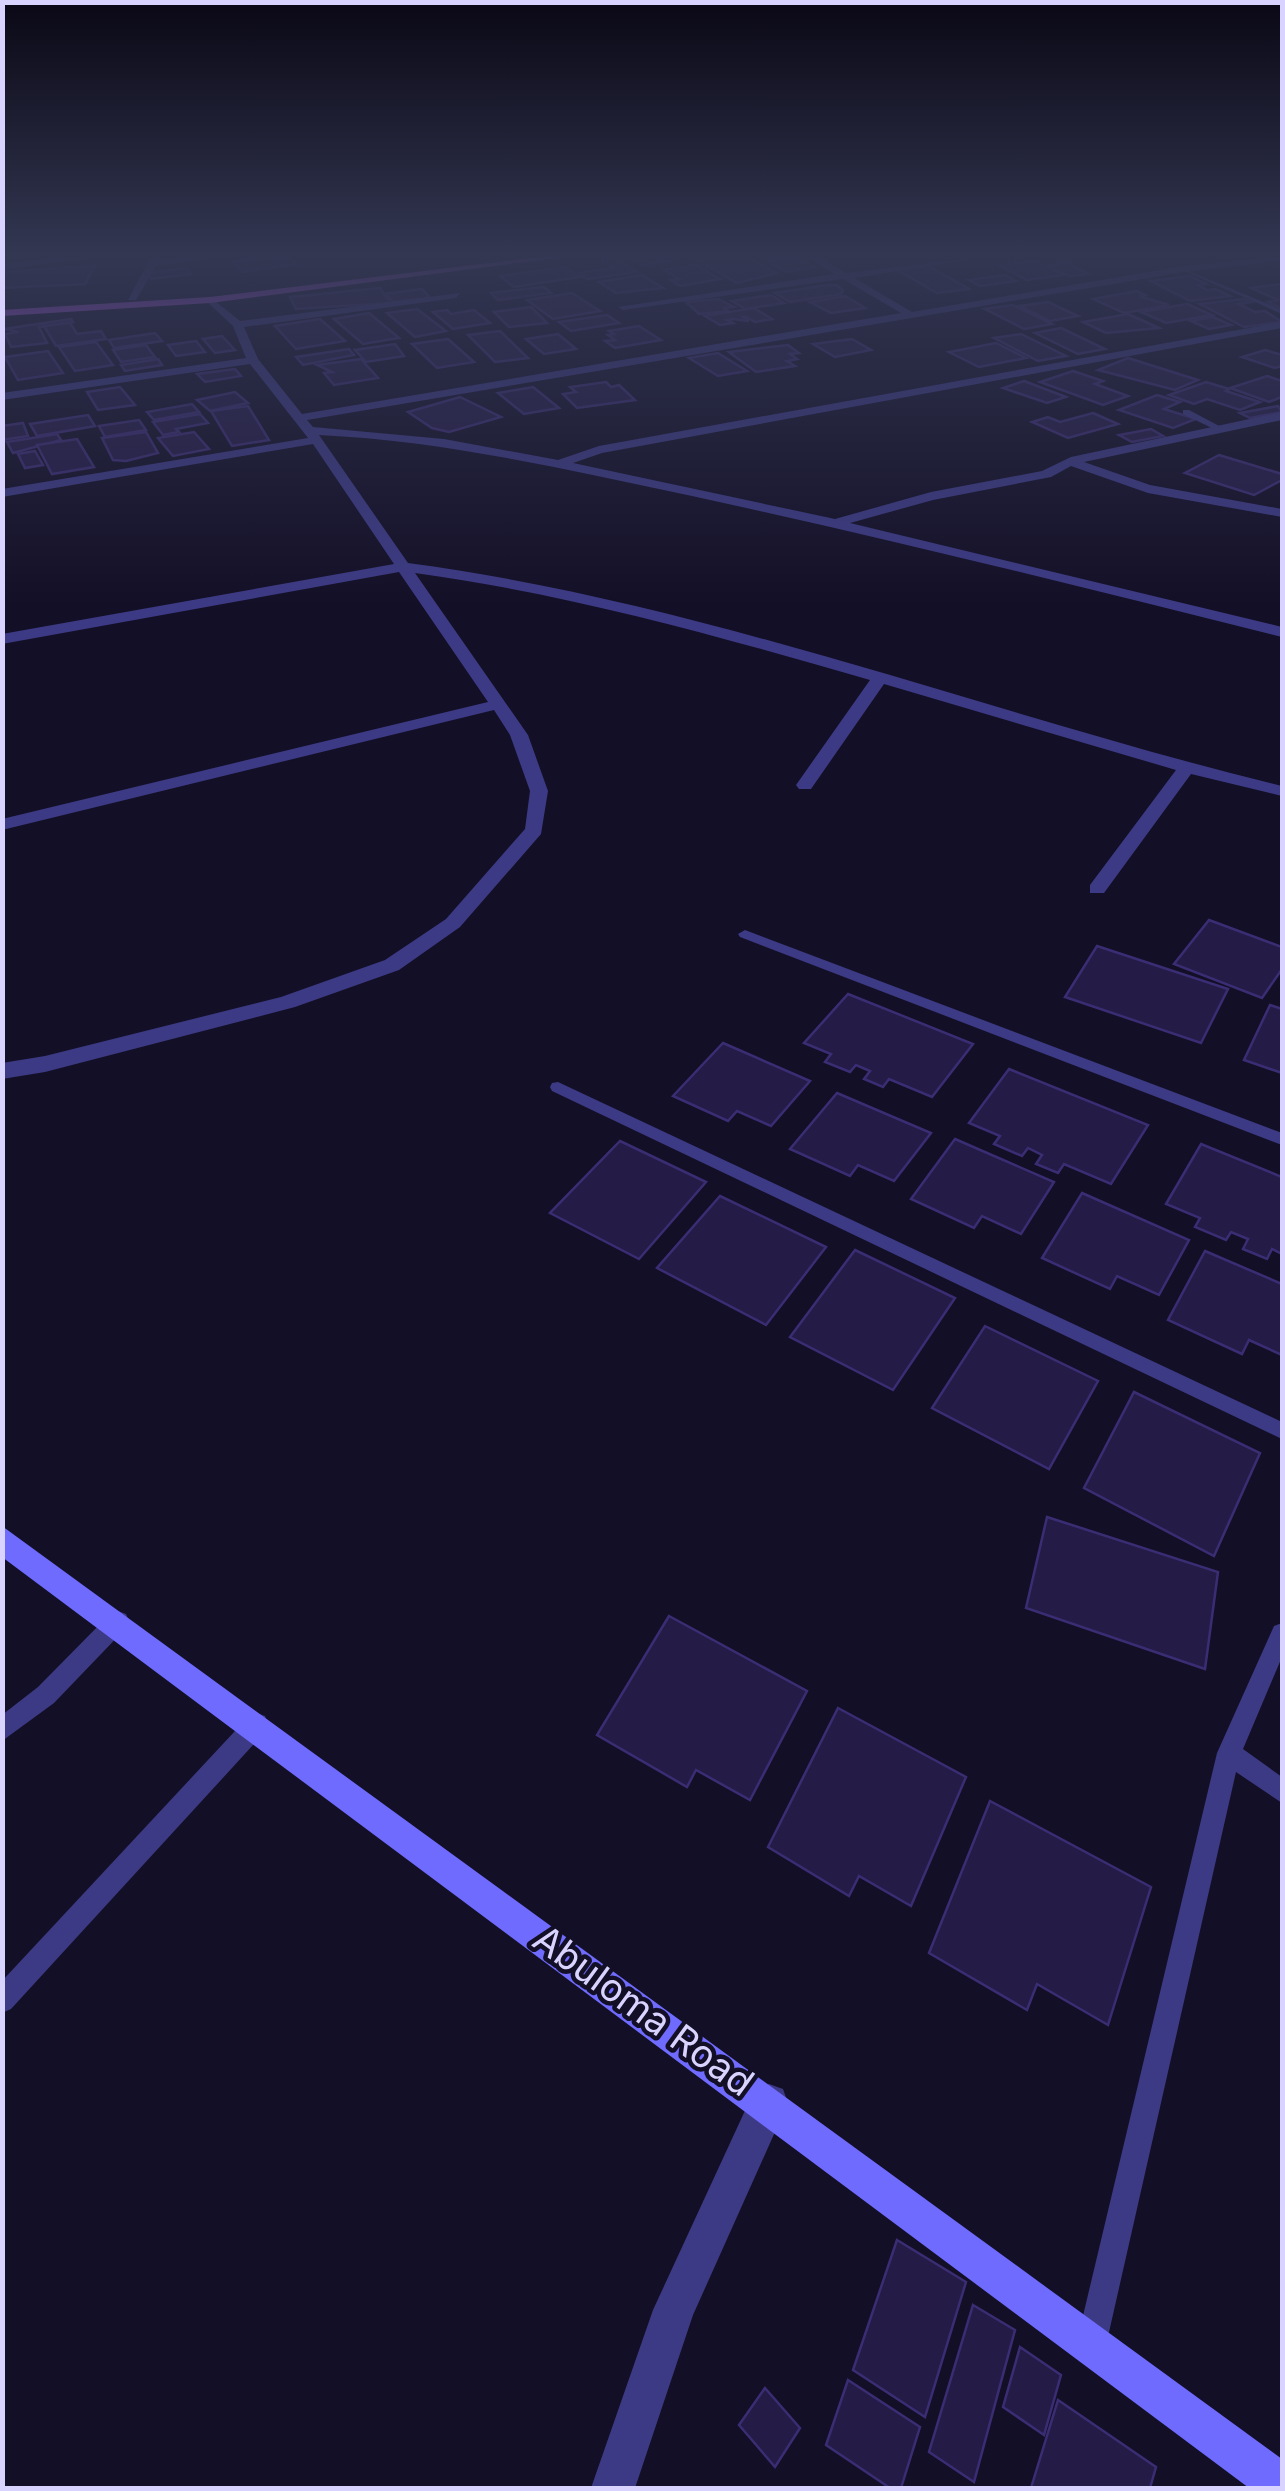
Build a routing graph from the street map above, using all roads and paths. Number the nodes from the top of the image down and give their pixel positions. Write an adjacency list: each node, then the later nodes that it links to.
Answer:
1 (164, 373): 5 (street)
2 (264, 373): 8 (street)
3 (571, 373): 8 (street)
4 (1018, 373): 12 (street)
5 (2, 397)
6 (1186, 412): 9 (lane)
7 (1282, 416): 9 (street)
8 (298, 418): 10 (street)
9 (1221, 429): 11 (street)
10 (312, 435): 12 (street); 13 (street); 16 (street)
11 (1071, 461): 14 (street); 15 (street)
12 (558, 464): 15 (street)
13 (2, 493)
14 (1282, 512)
15 (836, 523): 17 (street)
16 (402, 567): 18 (street); 19 (street); 20 (street)
17 (1282, 632)
18 (2, 639)
19 (880, 678): 21 (street); 22 (street)
20 (500, 704): 24 (street); 27 (street)
21 (1187, 768): 23 (street); 25 (street)
22 (805, 785)
23 (1282, 791)
24 (2, 825)
25 (1098, 889)
26 (745, 934): 29 (lane)
27 (2, 1071)
28 (558, 1088): 30 (lane)
29 (1282, 1139)
30 (1282, 1432)
31 (2, 1539): 32 (street, Abuloma Road)
32 (118, 1621): 34 (street, Abuloma Road); 35 (lane)
33 (1282, 1632): 36 (lane)
34 (257, 1724): 38 (lane); 39 (street, Abuloma Road)
35 (2, 1730)
36 (1229, 1753): 37 (lane); 40 (lane)
37 (1282, 1791)
38 (2, 2000)
39 (769, 2102): 40 (street, Abuloma Road); 42 (street)
40 (1092, 2341): 41 (street, Abuloma Road)
41 (1282, 2486)
42 (613, 2488)

